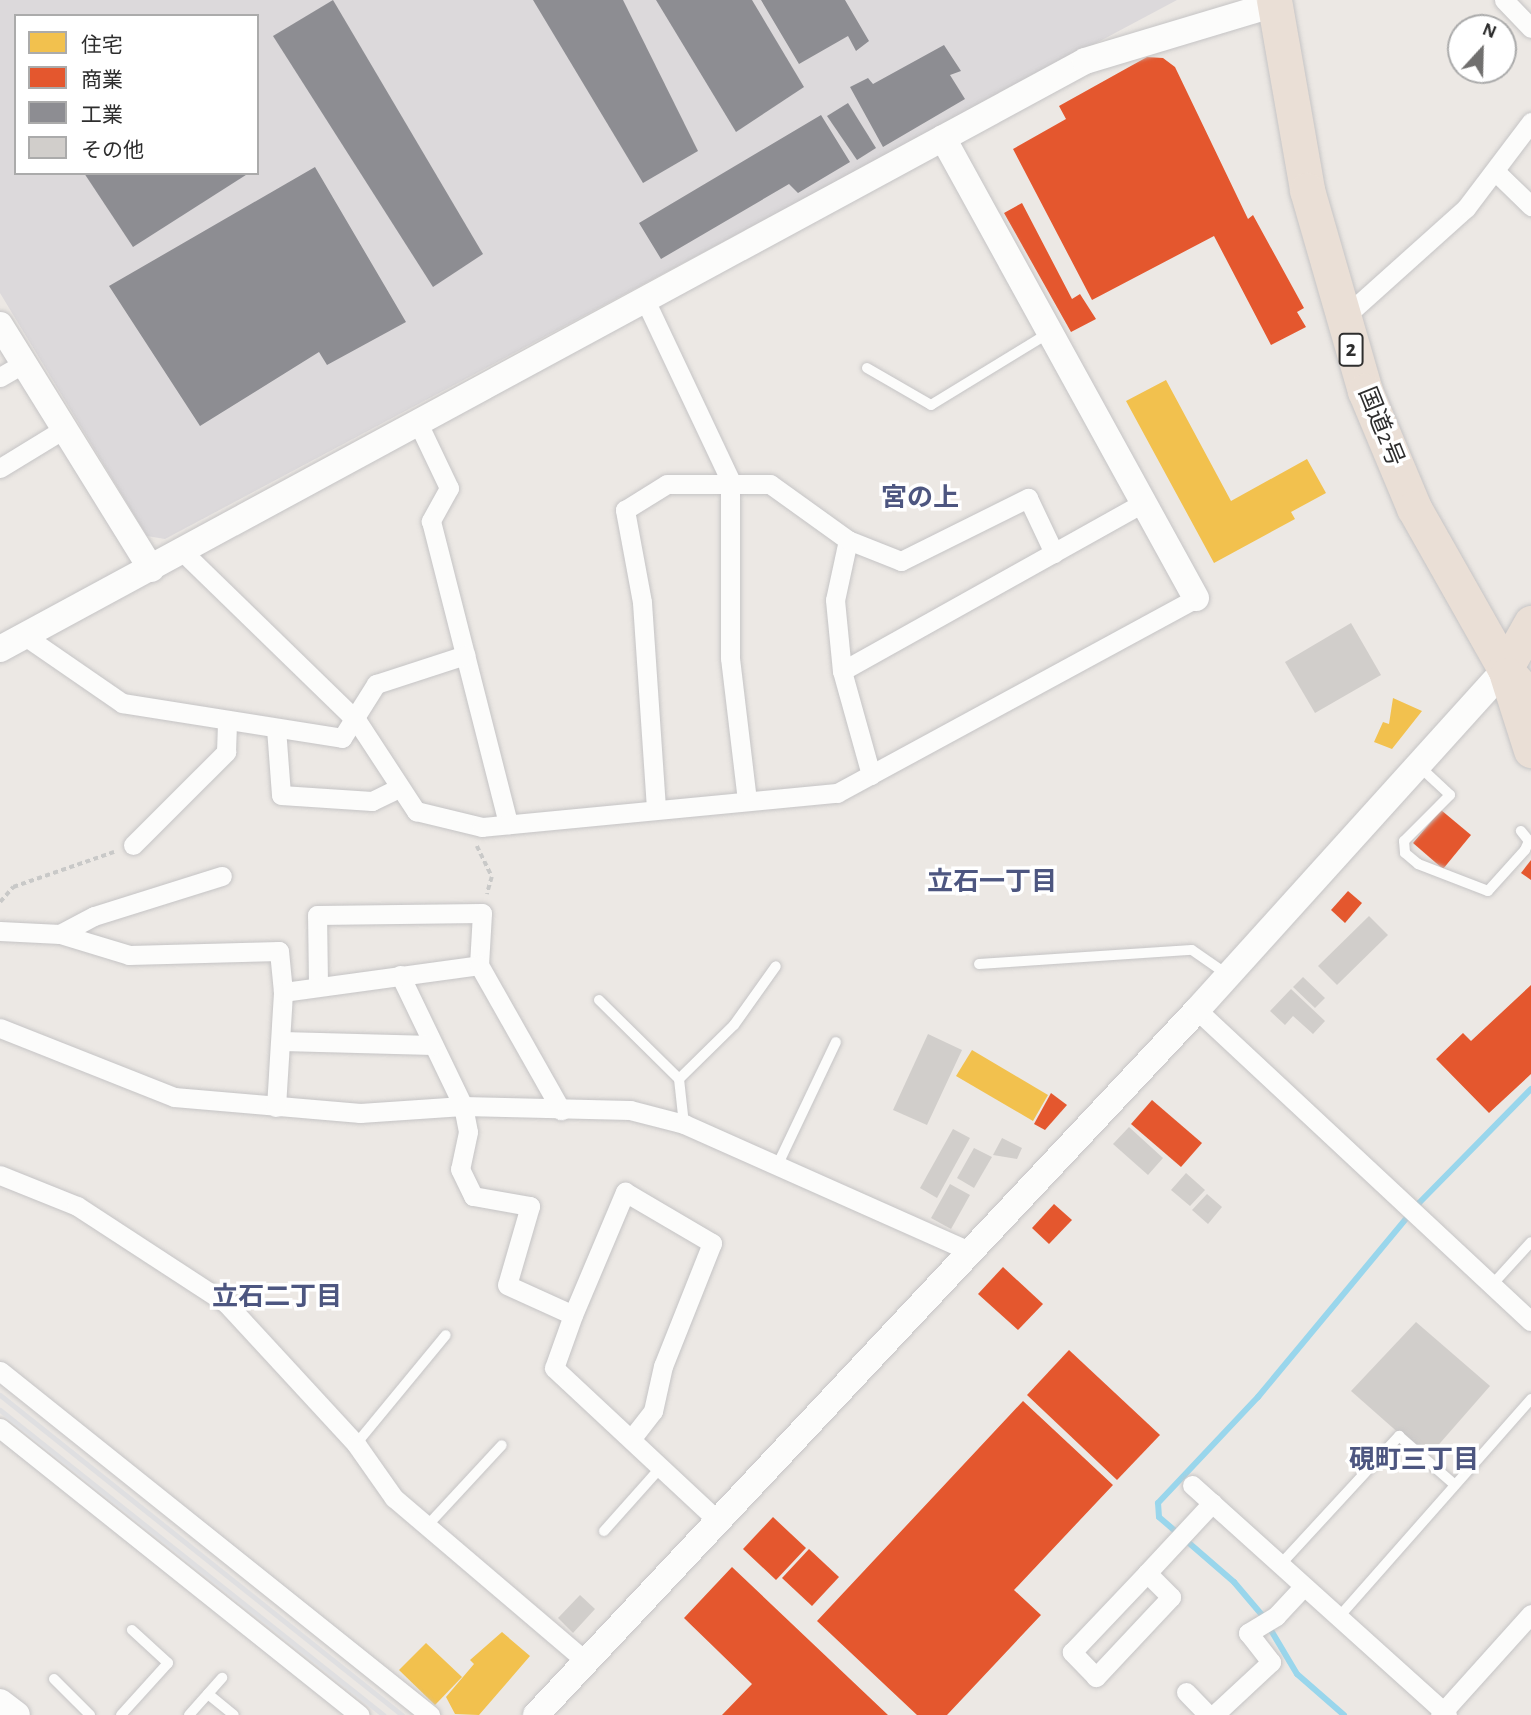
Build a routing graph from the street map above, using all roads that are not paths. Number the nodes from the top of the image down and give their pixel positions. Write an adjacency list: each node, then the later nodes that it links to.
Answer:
1 (1504, 0): 3 (street)
2 (1274, 2): 5 (street); 9 (highway, 国道2号 / 2)
3 (1531, 27)
4 (1531, 122): 6 (street)
5 (943, 138): 8 (street); 11 (street)
6 (1496, 172): 7 (street); 9 (street)
7 (1531, 206)
8 (645, 300): 15 (street); 18 (street)
9 (1341, 320): 29 (highway, 国道2号 / 2)
10 (0, 325): 12 (street)
11 (1050, 333): 13 (lane); 19 (street)
12 (23, 363): 14 (street); 16 (street)
13 (867, 368)
14 (0, 377)
15 (418, 423): 21 (street); 28 (street)
16 (64, 429): 17 (street); 23 (street)
17 (0, 468)
18 (730, 480): 20 (street); 39 (street); 40 (street)
19 (1143, 503): 22 (street); 24 (street)
20 (848, 540): 22 (street); 30 (street)
21 (184, 553): 23 (street); 33 (street)
22 (1054, 553): 30 (street)
23 (151, 569): 26 (street)
24 (1196, 598): 37 (street)
25 (1531, 622): 29 (highway)
26 (25, 636): 27 (street); 32 (street)
27 (0, 649)
28 (465, 655): 33 (street); 41 (street)
29 (1518, 659): 31 (highway, 国道2号 / 2); 35 (highway, 国道2号 / 2); 36 (street)
30 (842, 671): 37 (street)
31 (1531, 699)
32 (227, 720): 34 (street); 43 (street)
33 (357, 721): 34 (street); 38 (street)
34 (276, 728): 38 (street)
35 (1531, 750)
36 (1418, 765): 42 (lane); 51 (street)
37 (871, 775): 39 (street)
38 (399, 788): 41 (street)
39 (747, 800): 40 (street)
40 (656, 808): 41 (street)
41 (508, 824)
42 (1521, 831)
43 (133, 845)
44 (222, 876): 46 (street)
45 (0, 931): 46 (street)
46 (60, 934): 53 (street)
47 (979, 964): 51 (lane)
48 (479, 965): 50 (street); 52 (street); 63 (street)
49 (776, 966): 60 (lane)
50 (400, 975): 52 (street); 59 (street)
51 (1228, 975): 55 (street)
52 (318, 983): 53 (street)
53 (283, 992): 57 (street)
54 (600, 1000): 60 (lane)
55 (1197, 1010): 68 (street); 69 (street)
56 (0, 1028): 62 (street)
57 (282, 1041): 59 (street); 62 (street)
58 (836, 1042): 65 (lane)
59 (432, 1045): 61 (street)
60 (679, 1079): 64 (lane)
61 (463, 1106): 62 (street); 63 (street); 70 (street)
62 (276, 1107)
63 (561, 1110): 64 (street)
64 (684, 1124): 65 (street)
65 (778, 1164): 68 (street)
66 (0, 1175): 77 (street)
67 (1531, 1242): 69 (lane)
68 (967, 1250): 83 (street)
69 (1491, 1286): 71 (street)
70 (573, 1315): 76 (street); 76 (street)
71 (1531, 1321)
72 (446, 1335): 77 (lane)
73 (0, 1371): 105 (street)
74 (1531, 1399): 81 (lane)
75 (0, 1428): 104 (street)
76 (632, 1438): 79 (street)
77 (356, 1444): 84 (street)
78 (502, 1445): 84 (lane)
79 (661, 1467): 83 (street); 85 (lane)
80 (1192, 1485): 82 (street)
81 (1455, 1485): 86 (lane); 90 (lane)
82 (1212, 1503): 86 (street); 87 (street)
83 (719, 1522): 92 (street)
84 (427, 1526): 92 (street)
85 (604, 1531)
86 (1279, 1565): 88 (street)
87 (1147, 1573): 87 (street)
88 (1303, 1587): 90 (street); 108 (street)
89 (1531, 1614): 98 (street)
90 (1338, 1618): 98 (street)
91 (132, 1630): 101 (lane)
92 (587, 1662): 106 (street)
93 (222, 1678): 96 (lane)
94 (54, 1679): 100 (lane)
95 (1186, 1692): 107 (street)
96 (208, 1694): 102 (lane); 103 (lane)
97 (0, 1702): 99 (street)
98 (1443, 1714)
99 (17, 1715)
100 (90, 1715)
101 (121, 1715)
102 (189, 1715)
103 (234, 1715)
104 (360, 1715)
105 (430, 1715)
106 (536, 1715)
107 (1208, 1715)
108 (1214, 1715)

